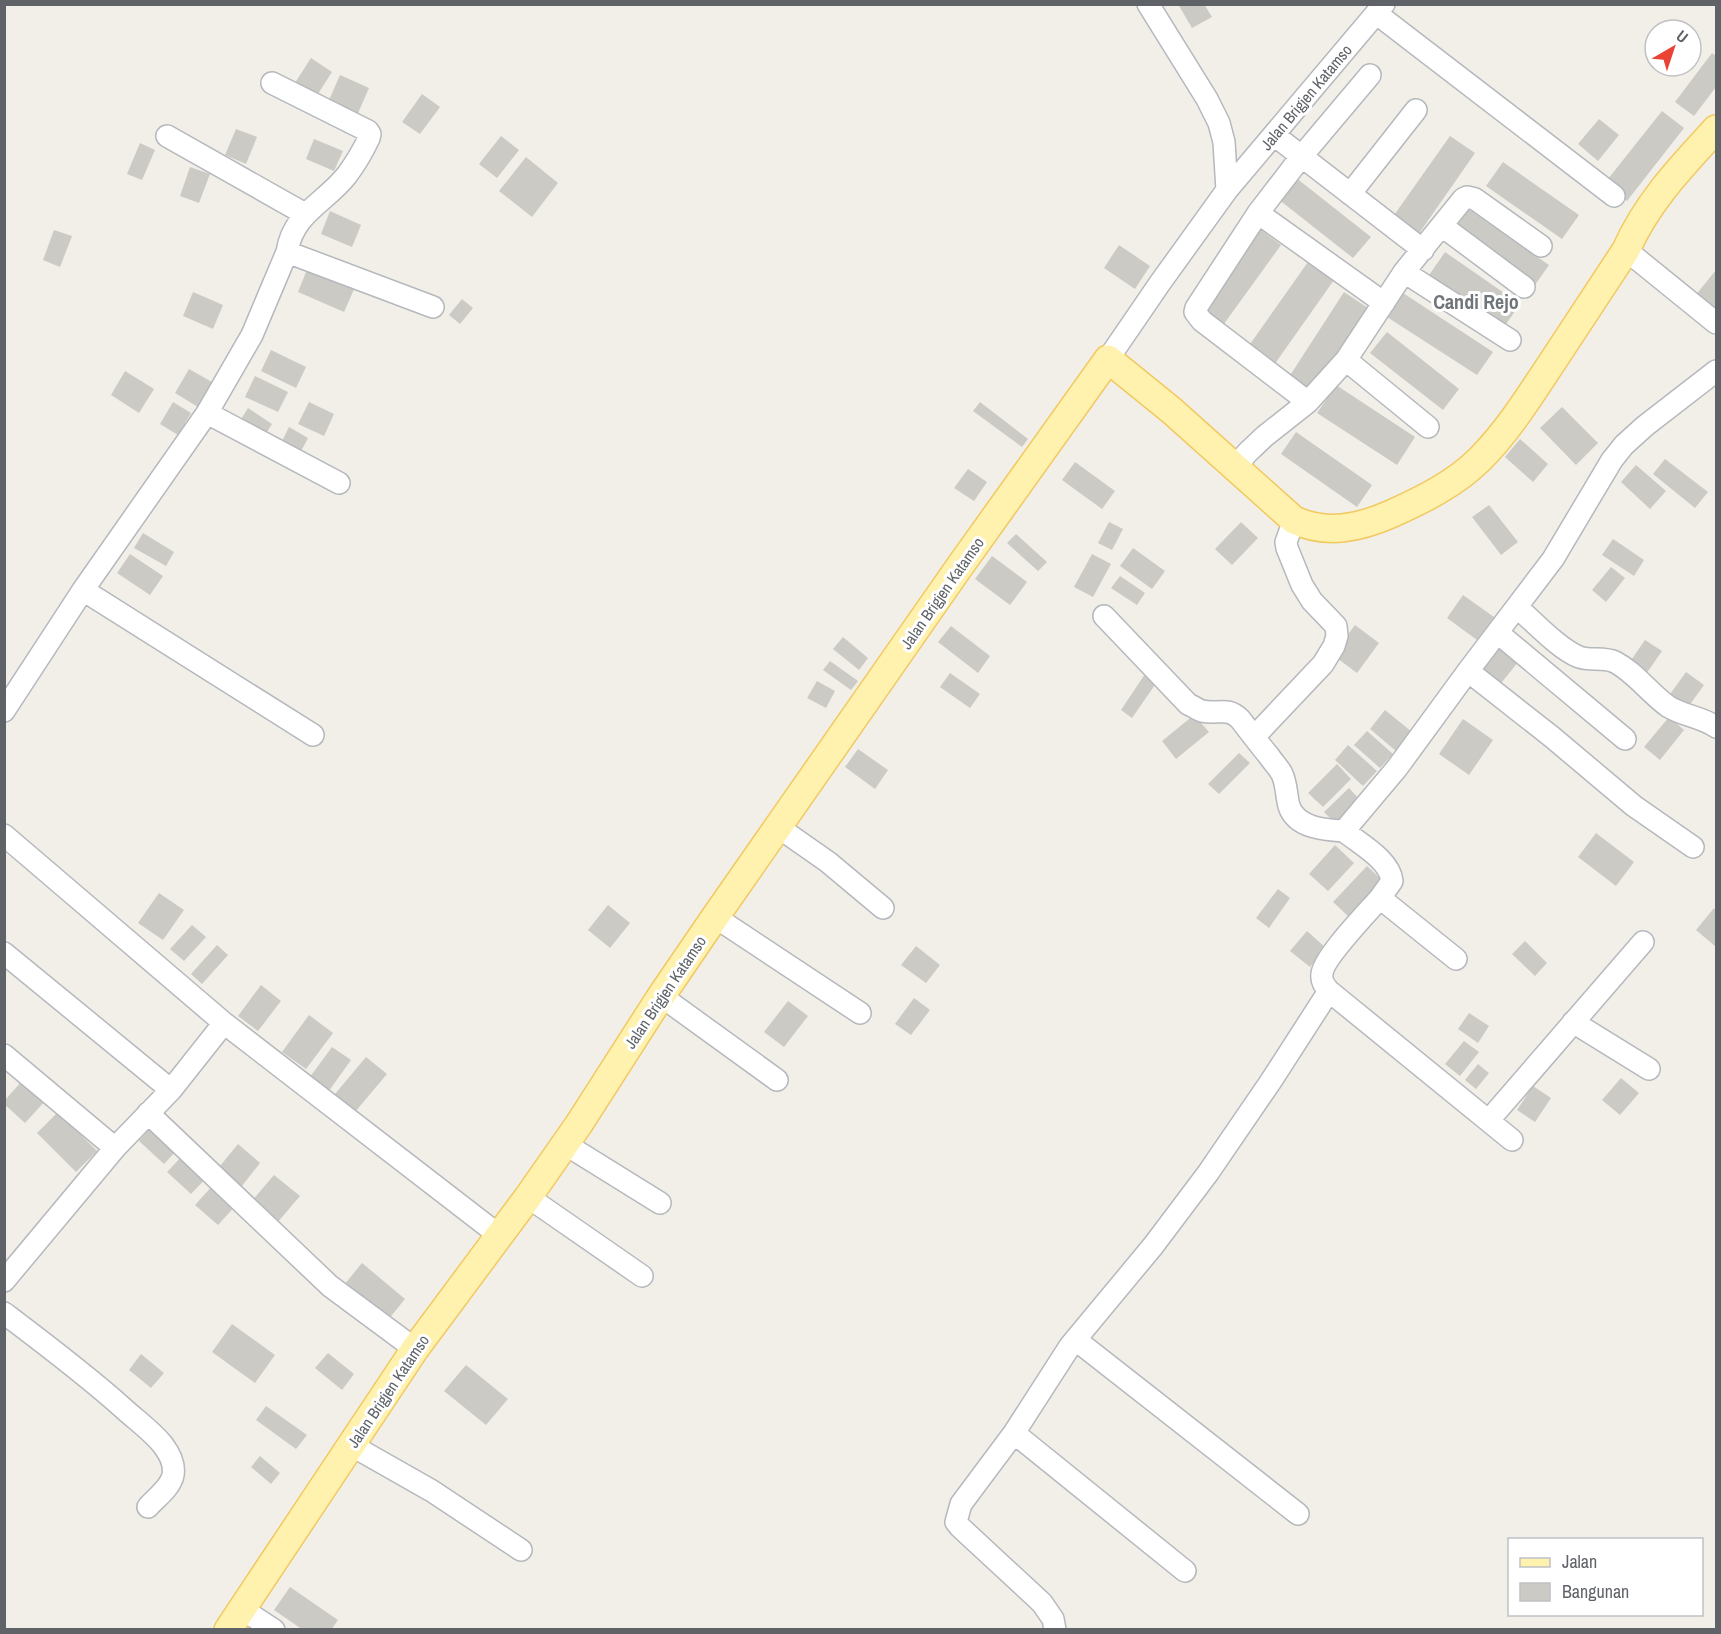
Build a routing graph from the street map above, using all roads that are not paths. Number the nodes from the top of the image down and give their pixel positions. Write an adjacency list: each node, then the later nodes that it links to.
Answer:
1 (1148, 4): 10 (street)
2 (1380, 9): 7 (street, Jalan Brigjen Katamso); 12 (street)
3 (1370, 75): 9 (street)
4 (272, 83): 14 (street)
5 (1416, 110): 11 (street)
6 (1716, 129): 18 (main road)
7 (1274, 135): 9 (street); 10 (street, Jalan Brigjen Katamso)
8 (167, 136): 14 (street)
9 (1301, 157): 11 (street); 13 (street)
10 (1227, 190): 26 (street, Jalan Brigjen Katamso)
11 (1350, 194): 17 (street)
12 (1614, 196)
13 (1258, 213): 22 (street); 29 (street)
14 (305, 214): 19 (street)
15 (1442, 226): 16 (street); 17 (street); 21 (street)
16 (1541, 246)
17 (1422, 250): 20 (street)
18 (1626, 250): 24 (street); 34 (main road)
19 (287, 252): 23 (street); 30 (street)
20 (1404, 272): 22 (street); 25 (street)
21 (1524, 287)
22 (1384, 303): 27 (street)
23 (433, 306)
24 (1716, 323)
25 (1510, 340)
26 (1108, 359): 32 (main road); 45 (main road, Jalan Brigjen Katamso)
27 (1346, 360): 29 (street); 31 (street)
28 (1716, 371): 36 (street)
29 (1308, 402): 32 (street)
30 (207, 413): 33 (street); 35 (street)
31 (1428, 427)
32 (1235, 467): 34 (main road)
33 (339, 483)
34 (1294, 520): 43 (street)
35 (83, 590): 40 (street); 42 (street)
36 (1517, 607): 38 (street); 41 (street)
37 (1104, 616): 43 (street)
38 (1498, 633): 39 (street); 44 (street)
39 (1468, 671): 46 (street); 48 (street)
40 (4, 711)
41 (1716, 726)
42 (313, 735)
43 (1254, 737): 46 (street)
44 (1625, 739)
45 (778, 827): 50 (street); 51 (main road, Jalan Brigjen Katamso)
46 (1344, 831): 49 (street)
47 (4, 835): 59 (street)
48 (1693, 847)
49 (1380, 898): 54 (street); 55 (street)
50 (884, 908)
51 (715, 917): 56 (main road, Jalan Brigjen Katamso); 57 (street)
52 (1643, 942): 58 (street)
53 (4, 953): 63 (street)
54 (1456, 959)
55 (1329, 991): 65 (street); 75 (street)
56 (661, 996): 62 (street); 67 (main road, Jalan Brigjen Katamso)
57 (860, 1013)
58 (1573, 1022): 61 (street); 65 (street)
59 (224, 1023): 63 (street); 71 (street)
60 (4, 1055): 68 (street)
61 (1649, 1070)
62 (777, 1080)
63 (171, 1090): 64 (street)
64 (148, 1113): 68 (street); 76 (street)
65 (1489, 1119): 66 (street)
66 (1512, 1140)
67 (565, 1144): 69 (main road, Jalan Brigjen Katamso); 70 (street)
68 (115, 1148): 73 (street)
69 (528, 1197): 71 (main road, Jalan Brigjen Katamso); 72 (street)
70 (660, 1203)
71 (500, 1236): 76 (main road, Jalan Brigjen Katamso)
72 (642, 1276)
73 (4, 1281)
74 (4, 1313): 79 (street)
75 (1076, 1340): 77 (street); 80 (street)
76 (416, 1349): 78 (main road, Jalan Brigjen Katamso)
77 (1014, 1432): 82 (street); 85 (street)
78 (351, 1445): 81 (street); 83 (main road, Jalan Brigjen Katamso)
79 (148, 1507)
80 (1298, 1514)
81 (521, 1550)
82 (1185, 1571)
83 (235, 1619): 84 (street)
84 (274, 1629)
85 (1055, 1629)

